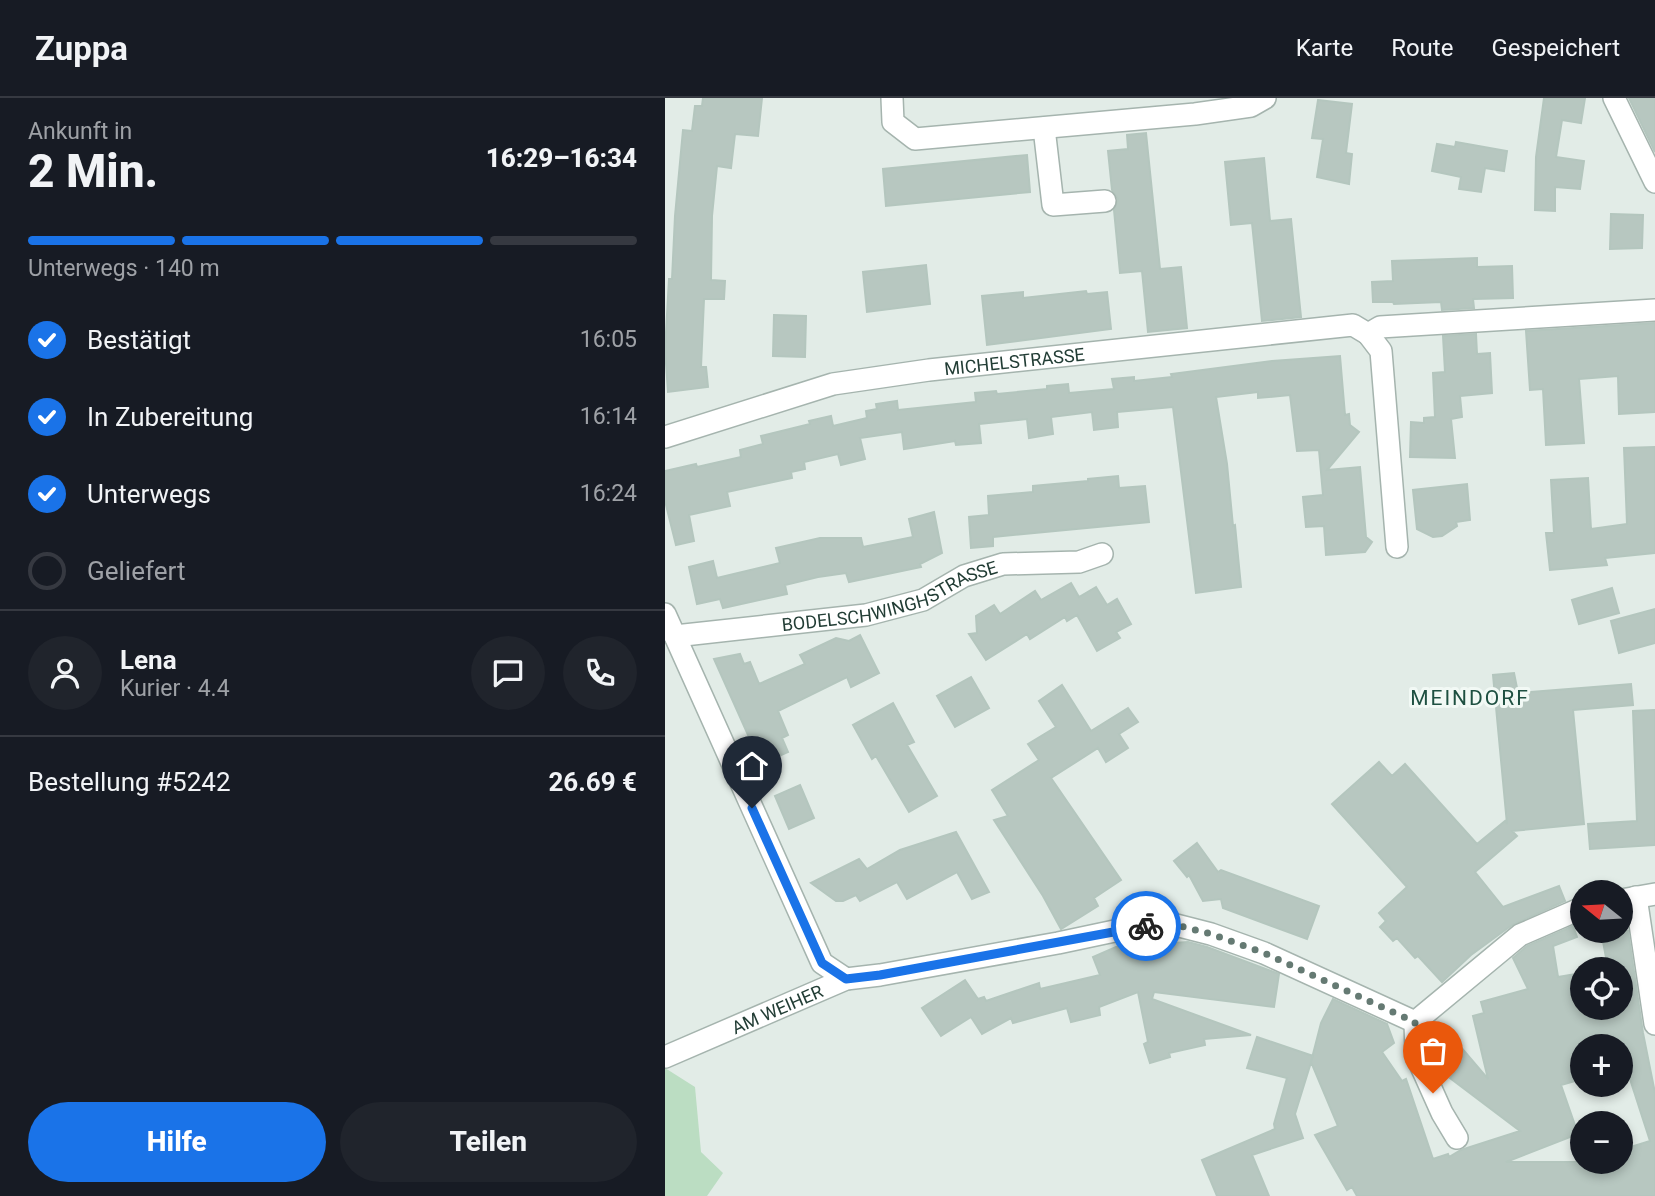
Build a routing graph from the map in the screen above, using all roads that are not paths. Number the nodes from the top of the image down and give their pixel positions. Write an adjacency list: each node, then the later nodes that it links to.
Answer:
1 (892, 98): 4 (street)
2 (1265, 98): 4 (street)
3 (1614, 98): 5 (street)
4 (1044, 128): 6 (street)
5 (1655, 182)
6 (1105, 201)
7 (1655, 310): 8 (street, MICHELSTRASSE)
8 (1368, 334): 9 (street, MICHELSTRASSE); 10 (street)
9 (665, 436)
10 (1397, 547)
11 (1102, 554): 13 (street, BODELSCHWINGHSTRASSE)
12 (665, 614): 13 (street)
13 (675, 636): 16 (street)
14 (1637, 897): 18 (street)
15 (1570, 913): 17 (street)
16 (846, 979): 17 (street, AM WEIHER); 19 (street, AM WEIHER)
17 (1415, 1022): 20 (street)
18 (1655, 1024)
19 (665, 1057)
20 (1457, 1138)

